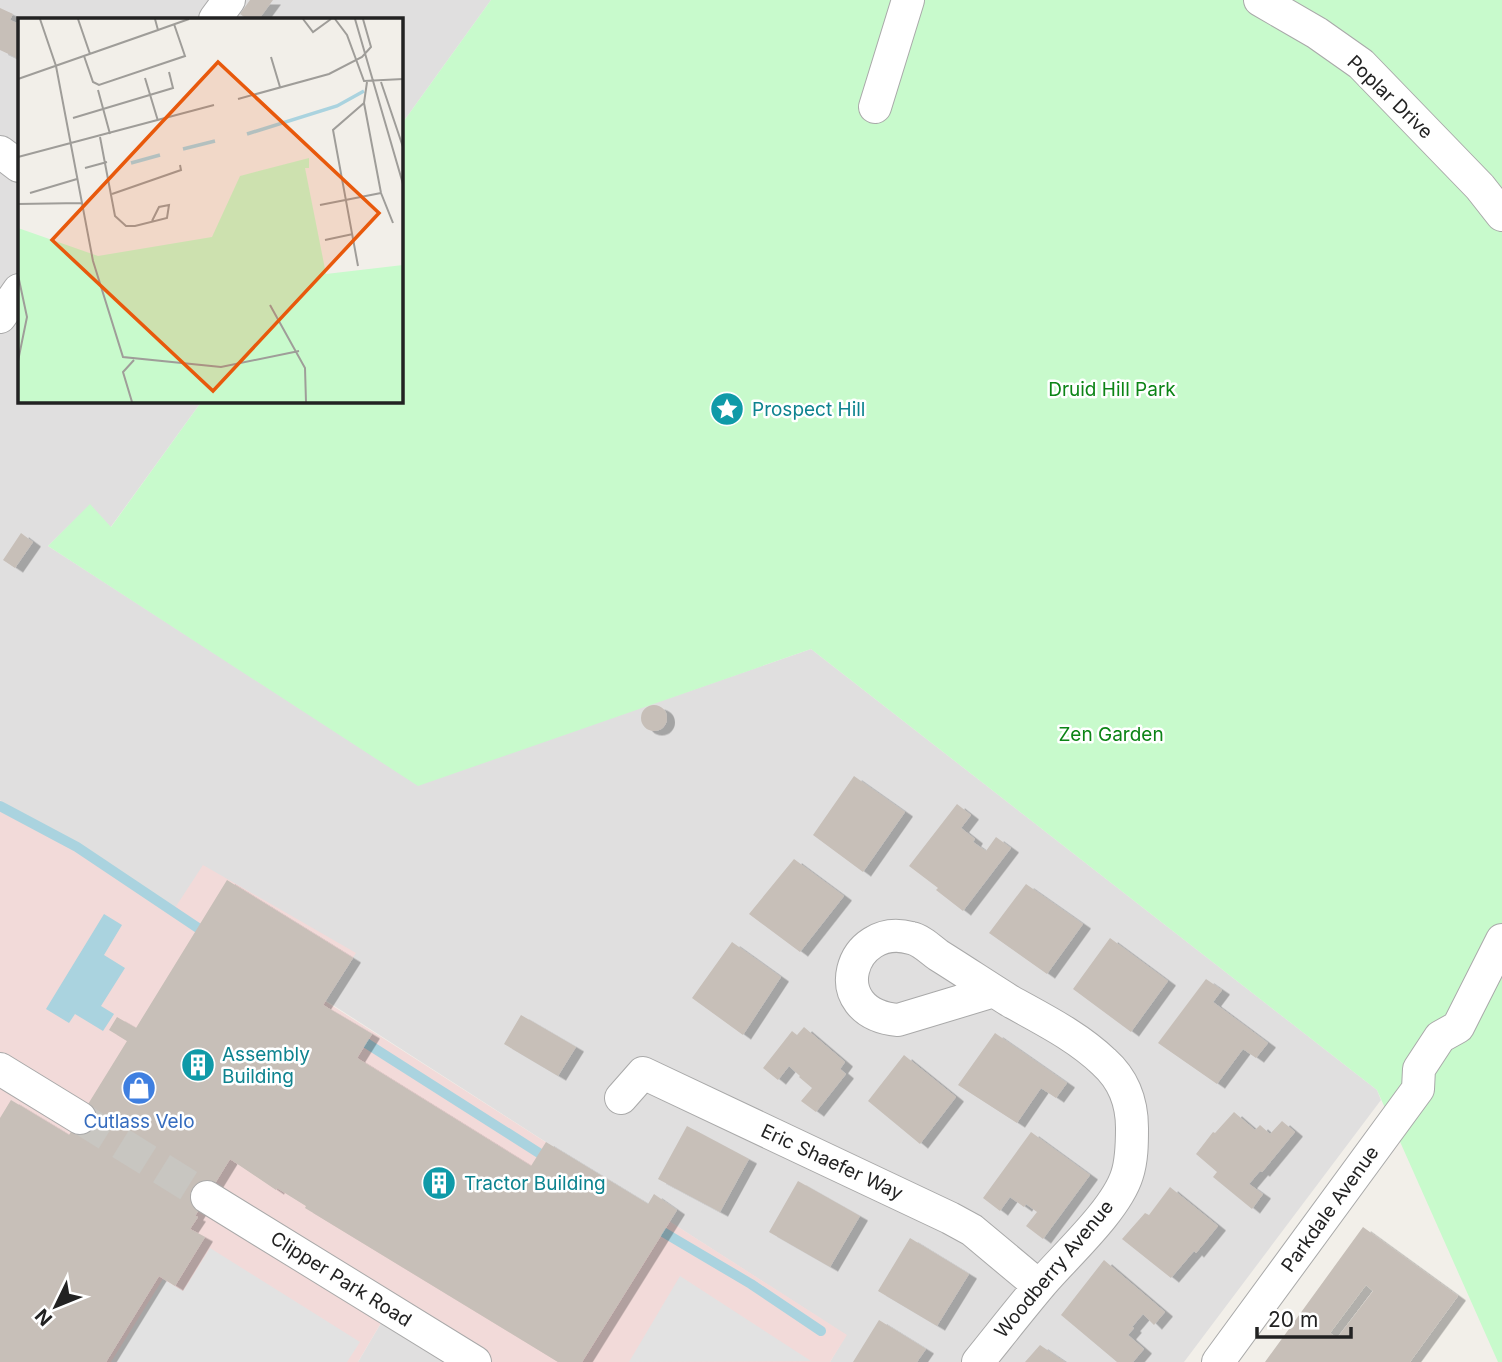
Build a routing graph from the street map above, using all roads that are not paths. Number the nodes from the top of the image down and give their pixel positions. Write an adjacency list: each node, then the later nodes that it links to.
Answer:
1 (229, 0): 4 (street)
2 (908, 0): 5 (street)
3 (1260, 0): 8 (street, Poplar Drive)
4 (216, 18)
5 (875, 107)
6 (0, 152): 7 (street)
7 (18, 165)
8 (1502, 215)
9 (18, 290): 10 (street)
10 (0, 317)
11 (1502, 940): 20 (street, Parkdale Avenue)
12 (994, 991): 17 (street, Woodberry Avenue)
13 (0, 1069): 15 (street)
14 (621, 1098): 17 (street, Eric Shaefer Way)
15 (79, 1118)
16 (207, 1197): 18 (street, Clipper Park Road)
17 (1039, 1286): 19 (street, Woodberry Avenue)
18 (475, 1362)
19 (978, 1362)
20 (1218, 1362)

